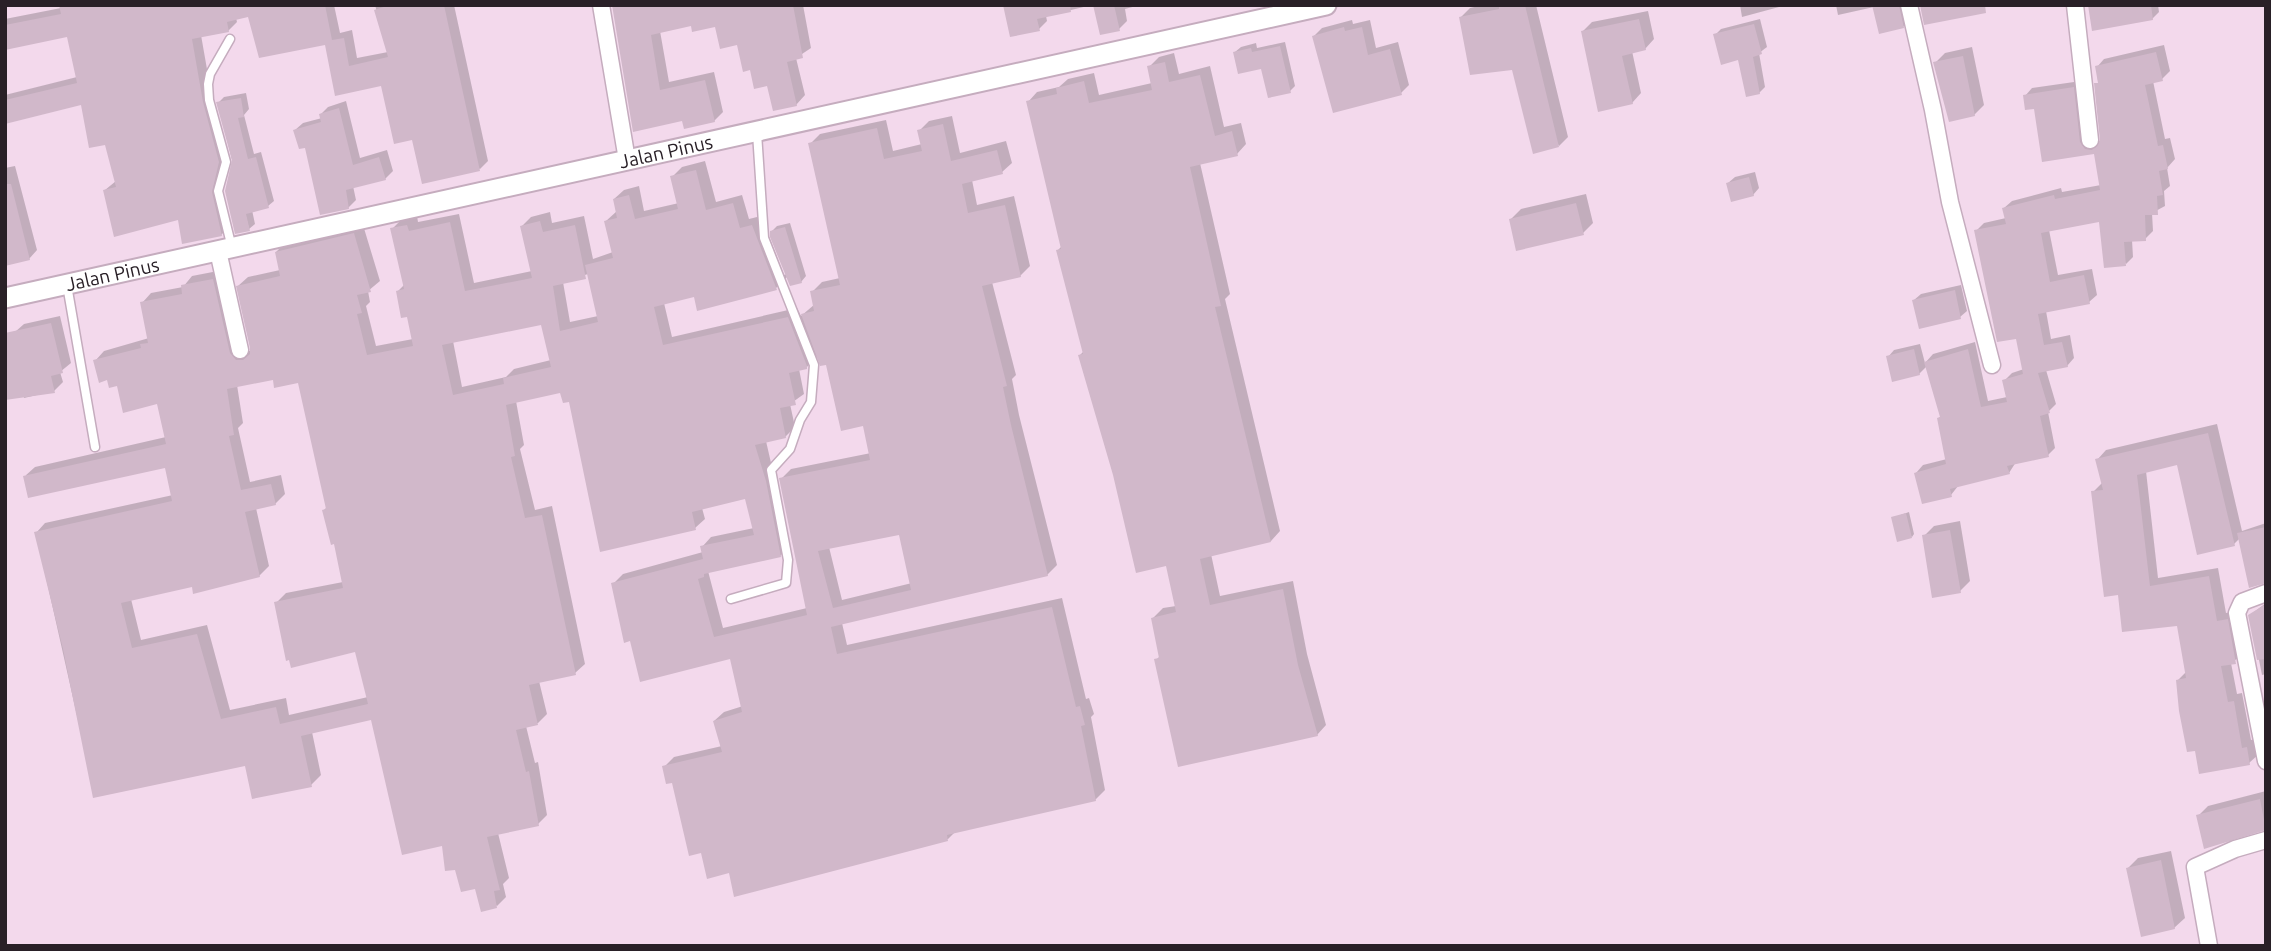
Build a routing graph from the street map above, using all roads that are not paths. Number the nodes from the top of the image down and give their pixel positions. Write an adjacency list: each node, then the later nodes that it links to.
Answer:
1 (601, 5): 8 (street)
2 (1326, 5): 6 (street, Jalan Pinus)
3 (1909, 5): 13 (street)
4 (2075, 5): 7 (street)
5 (230, 39): 9 (lane)
6 (757, 133): 8 (street, Jalan Pinus); 16 (lane)
7 (2090, 139)
8 (627, 160): 9 (street, Jalan Pinus)
9 (225, 250): 10 (street, Jalan Pinus); 12 (street)
10 (68, 285): 11 (street, Jalan Pinus); 14 (lane)
11 (5, 298)
12 (240, 350)
13 (1992, 365)
14 (94, 447)
15 (2266, 593): 17 (street)
16 (731, 598)
17 (2266, 761)
18 (2266, 840): 19 (street)
19 (2209, 946)

